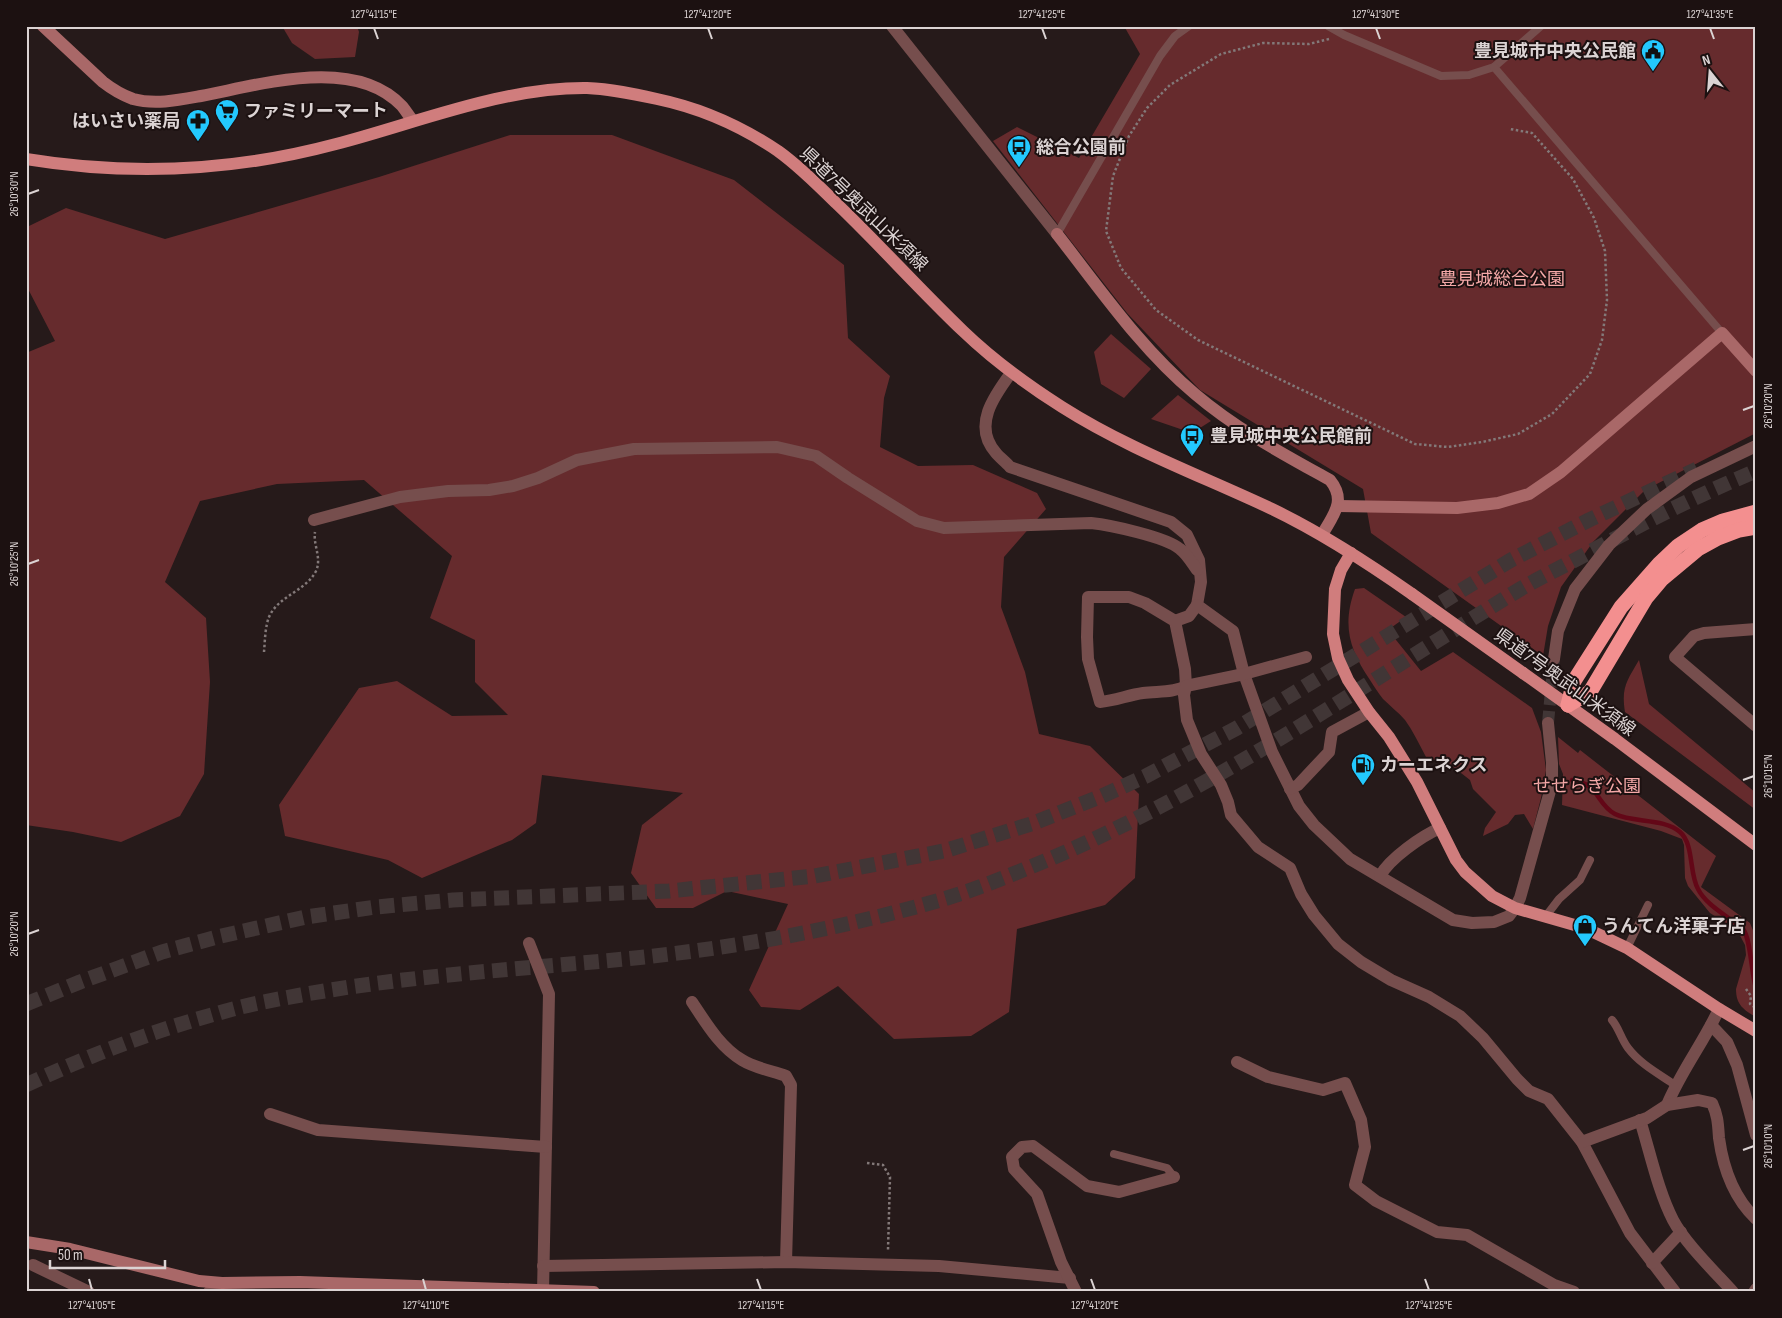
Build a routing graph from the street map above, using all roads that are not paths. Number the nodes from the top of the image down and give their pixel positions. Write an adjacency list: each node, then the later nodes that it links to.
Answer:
1 (43, 26): 7 (street)
2 (892, 26): 9 (street)
3 (1189, 26): 9 (lane)
4 (1328, 26): 6 (lane)
5 (1542, 26): 6 (lane)
6 (1494, 67): 10 (lane)
7 (413, 122): 8 (main road, 県道7号奥武山米須線); 12 (main road, 県道7号奥武山米須線)
8 (26, 159)
9 (1057, 234): 14 (street)
10 (1722, 333): 11 (street); 14 (street)
11 (1756, 371)
12 (1011, 373): 18 (main road, 県道7号奥武山米須線); 20 (street)
13 (1756, 446): 25 (street)
14 (1338, 506): 18 (street)
15 (1756, 512): 28 (highway)
16 (314, 520): 20 (street)
17 (1756, 527): 28 (highway)
18 (1322, 535): 19 (main road, 県道7号奥武山米須線)
19 (1351, 553): 28 (main road, 県道7号奥武山米須線, bridge); 29 (main road)
20 (1200, 574): 21 (street)
21 (1197, 605): 22 (street); 26 (street)
22 (1175, 621): 27 (street); 27 (street)
23 (1756, 629): 31 (street)
24 (1306, 657): 26 (street)
25 (1554, 659)
26 (1244, 674): 27 (street); 32 (street)
27 (1186, 686): 53 (street)
28 (1568, 705): 34 (main road, 県道7号奥武山米須線)
29 (1369, 712): 32 (street); 33 (main road)
30 (1548, 723): 38 (street)
31 (1756, 726)
32 (1290, 789): 36 (street)
33 (1440, 828): 36 (street); 38 (main road)
34 (1756, 844)
35 (1590, 860): 39 (lane)
36 (1380, 876): 38 (street)
37 (1648, 905): 41 (lane)
38 (1516, 908): 39 (main road)
39 (1546, 916): 41 (main road)
40 (529, 943): 54 (street)
41 (1627, 948): 43 (main road)
42 (692, 1002): 60 (street)
43 (1719, 1009): 45 (street); 46 (main road)
44 (1612, 1020): 48 (lane)
45 (1712, 1025): 48 (street); 52 (street)
46 (1756, 1031)
47 (1237, 1062): 72 (street)
48 (1675, 1085): 49 (street)
49 (1667, 1105): 51 (street); 57 (street)
50 (270, 1114): 54 (street)
51 (1640, 1120): 53 (street); 58 (street)
52 (1756, 1135)
53 (1582, 1142): 61 (street)
54 (546, 1147): 63 (street)
55 (1114, 1154): 56 (lane)
56 (1174, 1177): 64 (street)
57 (1756, 1219)
58 (1681, 1232): 61 (street); 74 (street)
59 (26, 1242): 65 (street)
60 (786, 1262): 63 (street); 64 (street)
61 (1652, 1263): 73 (street)
62 (33, 1265): 68 (street)
63 (543, 1266): 67 (street)
64 (1070, 1278): 71 (street)
65 (222, 1283): 66 (street); 69 (street)
66 (300, 1287): 67 (street)
67 (543, 1291): 70 (street)
68 (89, 1292)
69 (209, 1292)
70 (594, 1292)
71 (1076, 1292)
72 (1574, 1292)
73 (1675, 1292)
74 (1733, 1292)

